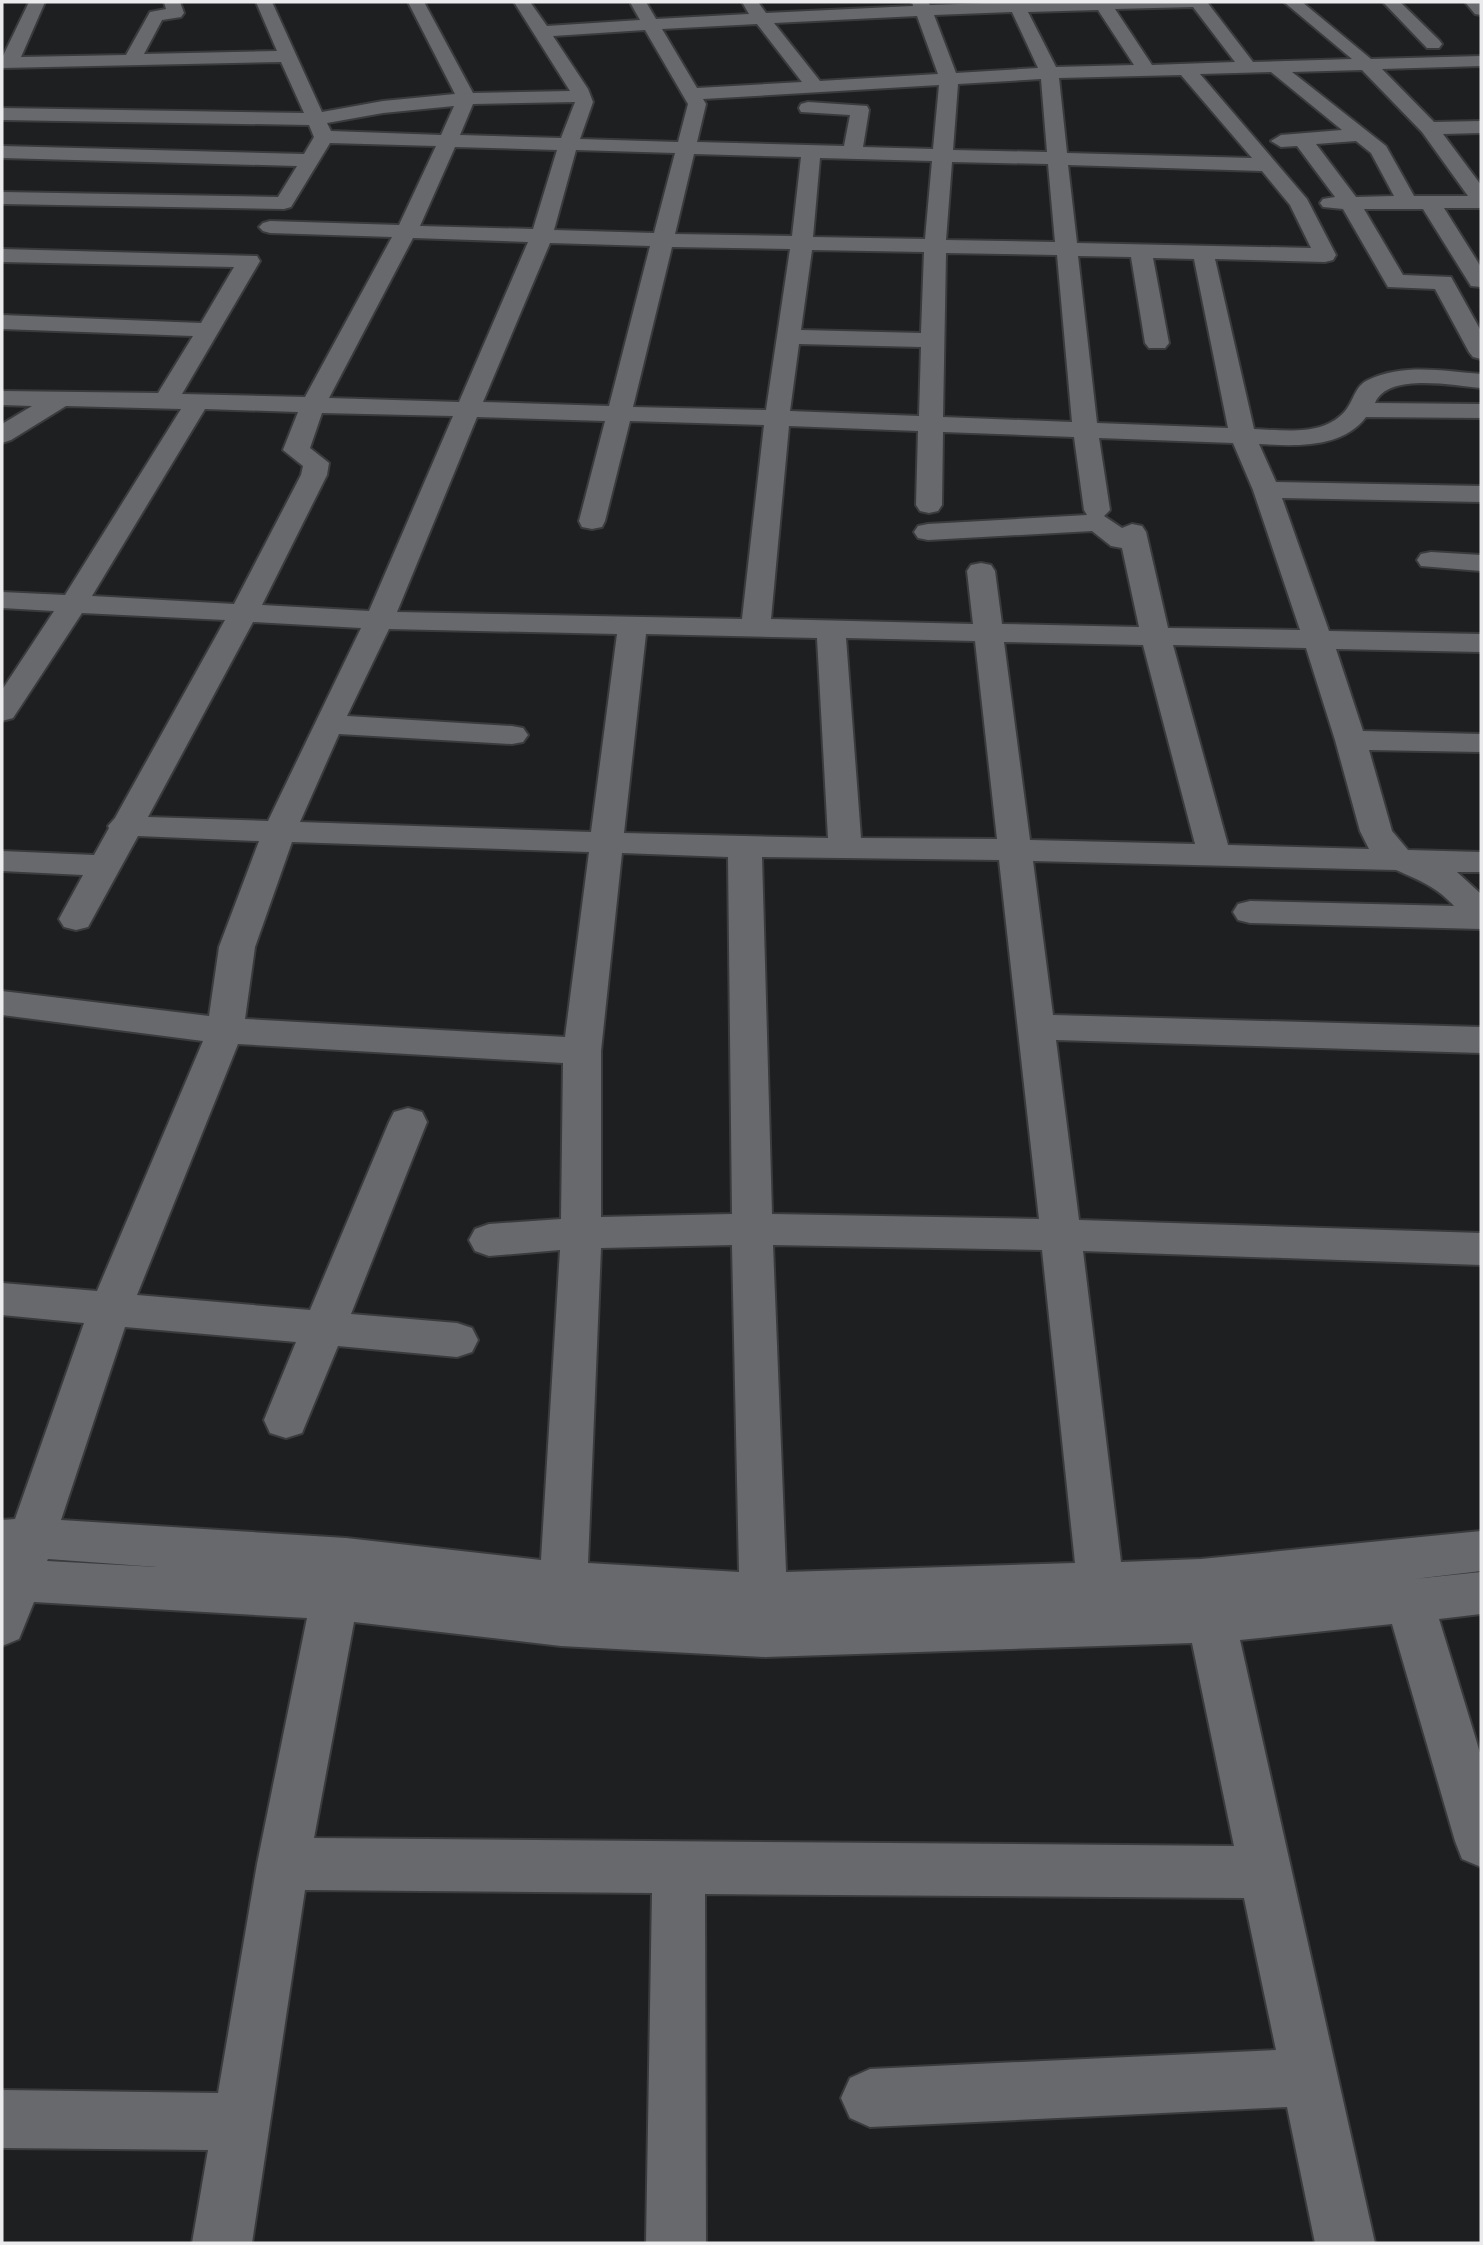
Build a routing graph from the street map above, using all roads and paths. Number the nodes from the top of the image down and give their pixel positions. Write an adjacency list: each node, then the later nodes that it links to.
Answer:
1 (37, 2): 23 (street)
2 (172, 2): 21 (street)
3 (264, 2): 20 (street)
4 (416, 2): 34 (street)
5 (522, 2): 18 (street)
6 (638, 2): 17 (street)
7 (749, 2): 16 (street)
8 (1197, 2): 12 (street); 26 (street)
9 (1292, 2): 24 (street)
10 (1391, 2): 19 (street)
11 (1473, 2): 15 (street)
12 (1103, 3): 14 (street); 28 (street)
13 (922, 6): 14 (street); 16 (street); 31 (street)
14 (1017, 6): 29 (street)
15 (1481, 10)
16 (762, 18): 17 (street); 32 (street)
17 (652, 24): 18 (street); 35 (street)
18 (540, 32): 33 (street)
19 (1433, 44)
20 (287, 56): 21 (street); 38 (street)
21 (132, 60): 23 (street)
22 (1473, 61): 24 (street); 30 (street)
23 (5, 63)
24 (1366, 63): 25 (street); 39 (street)
25 (1274, 66): 26 (street); 40 (street)
26 (1248, 67): 27 (street)
27 (1186, 69): 28 (street); 43 (street)
28 (1146, 70): 29 (street)
29 (1049, 73): 31 (street); 52 (street)
30 (1481, 77)
31 (949, 79): 32 (street); 50 (street)
32 (815, 87): 35 (street)
33 (581, 96): 34 (street); 44 (street)
34 (466, 99): 38 (street); 42 (street)
35 (693, 99): 45 (street); 48 (street)
36 (2, 114): 38 (street)
37 (1481, 127): 39 (street)
38 (320, 128): 42 (street); 51 (street)
39 (1429, 128): 56 (street)
40 (1360, 135): 41 (street); 57 (street)
41 (1303, 139): 43 (street); 60 (street)
42 (448, 140): 44 (street); 63 (street)
43 (1250, 142): 53 (street)
44 (568, 144): 45 (street); 64 (street)
45 (687, 148): 47 (street); 65 (street)
46 (2, 152): 49 (street)
47 (811, 152): 48 (street); 66 (street)
48 (852, 154): 50 (street)
49 (74, 155): 51 (street); 55 (street)
50 (943, 157): 52 (street); 67 (street)
51 (310, 160): 55 (street)
52 (1058, 160): 53 (street); 68 (street)
53 (1269, 165): 59 (street)
54 (2, 198): 55 (street)
55 (34, 198): 61 (street)
56 (1481, 200): 58 (street)
57 (1407, 202): 58 (street); 60 (street)
58 (1429, 202): 72 (street)
59 (1300, 203): 60 (street); 70 (street)
60 (1350, 203): 78 (street)
61 (18, 216)
62 (270, 227): 63 (street)
63 (407, 230): 64 (street); 84 (street)
64 (542, 235): 65 (street); 86 (street)
65 (665, 240): 66 (street); 88 (street)
66 (802, 243): 67 (street); 75 (street)
67 (935, 246): 68 (street); 76 (street)
68 (1068, 249): 69 (street); 91 (street)
69 (1141, 251): 70 (street); 77 (street)
70 (1203, 252): 93 (street)
71 (2, 254): 74 (street)
72 (1479, 281)
73 (2, 323): 74 (street)
74 (208, 330): 82 (street)
75 (789, 337): 76 (street); 89 (street)
76 (933, 340): 90 (street)
77 (1157, 343)
78 (1481, 352)
79 (1481, 381): 85 (street)
80 (2, 397): 81 (street)
81 (61, 399): 82 (street); 92 (street)
82 (166, 401): 83 (street)
83 (197, 402): 84 (street); 104 (street)
84 (313, 405): 86 (street); 105 (street)
85 (1359, 410): 87 (street); 93 (street)
86 (467, 411): 88 (street); 106 (street)
87 (1481, 411)
88 (621, 415): 89 (street); 98 (street)
89 (777, 418): 90 (street); 108 (street)
90 (930, 424): 91 (street); 96 (street)
91 (1085, 429): 93 (street); 97 (street)
92 (2, 435)
93 (1243, 437): 94 (street)
94 (1266, 491): 95 (street); 112 (street)
95 (1481, 494)
96 (929, 505)
97 (1097, 510)
98 (593, 521)
99 (928, 532): 111 (street)
100 (1431, 560): 101 (street)
101 (1481, 563)
102 (982, 571): 110 (street)
103 (2, 600): 104 (street)
104 (72, 606): 105 (street); 114 (street)
105 (243, 614): 106 (street); 119 (street)
106 (379, 620): 107 (street); 115 (street)
107 (632, 627): 108 (street); 121 (street)
108 (754, 628): 109 (street)
109 (831, 631): 110 (street); 123 (street)
110 (989, 634): 111 (street); 124 (street)
111 (1156, 637): 112 (street); 125 (street)
112 (1318, 640): 113 (street); 117 (street)
113 (1481, 643)
114 (2, 712)
115 (328, 724): 116 (street); 120 (street)
116 (512, 736)
117 (1351, 740): 118 (street); 126 (street)
118 (1481, 743)
119 (124, 827): 120 (street); 129 (street)
120 (278, 834): 121 (street); 135 (street)
121 (608, 842): 122 (street); 137 (street)
122 (745, 848): 123 (street); 139 (street)
123 (845, 848): 124 (street)
124 (1015, 850): 125 (street); 134 (street)
125 (1214, 855): 126 (street)
126 (1398, 859): 128 (street); 131 (street)
127 (2, 861): 129 (street)
128 (1481, 862)
129 (105, 866): 132 (street)
130 (1250, 912): 131 (street)
131 (1481, 917)
132 (76, 919)
133 (2, 1003): 135 (street)
134 (1035, 1027): 136 (street); 141 (street)
135 (225, 1031): 137 (street); 145 (street)
136 (1481, 1040)
137 (582, 1051): 140 (street)
138 (408, 1122): 146 (street)
139 (751, 1228): 140 (street); 141 (street); 156 (street)
140 (581, 1231): 142 (street); 154 (street)
141 (1062, 1235): 143 (street); 155 (street)
142 (489, 1240)
143 (1481, 1249)
144 (2, 1299): 145 (street)
145 (110, 1310): 146 (street); 150 (street)
146 (324, 1327): 147 (street); 148 (street)
147 (457, 1340)
148 (286, 1419)
149 (1481, 1551): 155 (street)
150 (13, 1559): 152 (street); 154 (street); 158 (street)
151 (1481, 1592): 153 (street)
152 (335, 1598): 154 (street); 160 (street)
153 (1409, 1598): 157 (street); 159 (street)
154 (562, 1604): 156 (street)
155 (1103, 1605): 156 (street); 157 (street)
156 (764, 1614)
157 (1212, 1621): 162 (street)
158 (2, 1624)
159 (1481, 1841)
160 (283, 1864): 161 (street); 166 (street)
161 (678, 1867): 162 (street); 168 (street)
162 (1265, 1872): 163 (street)
163 (1310, 2077): 164 (street); 169 (street)
164 (870, 2098)
165 (2, 2119): 166 (street)
166 (242, 2122): 167 (street)
167 (222, 2243)
168 (676, 2243)
169 (1345, 2243)

